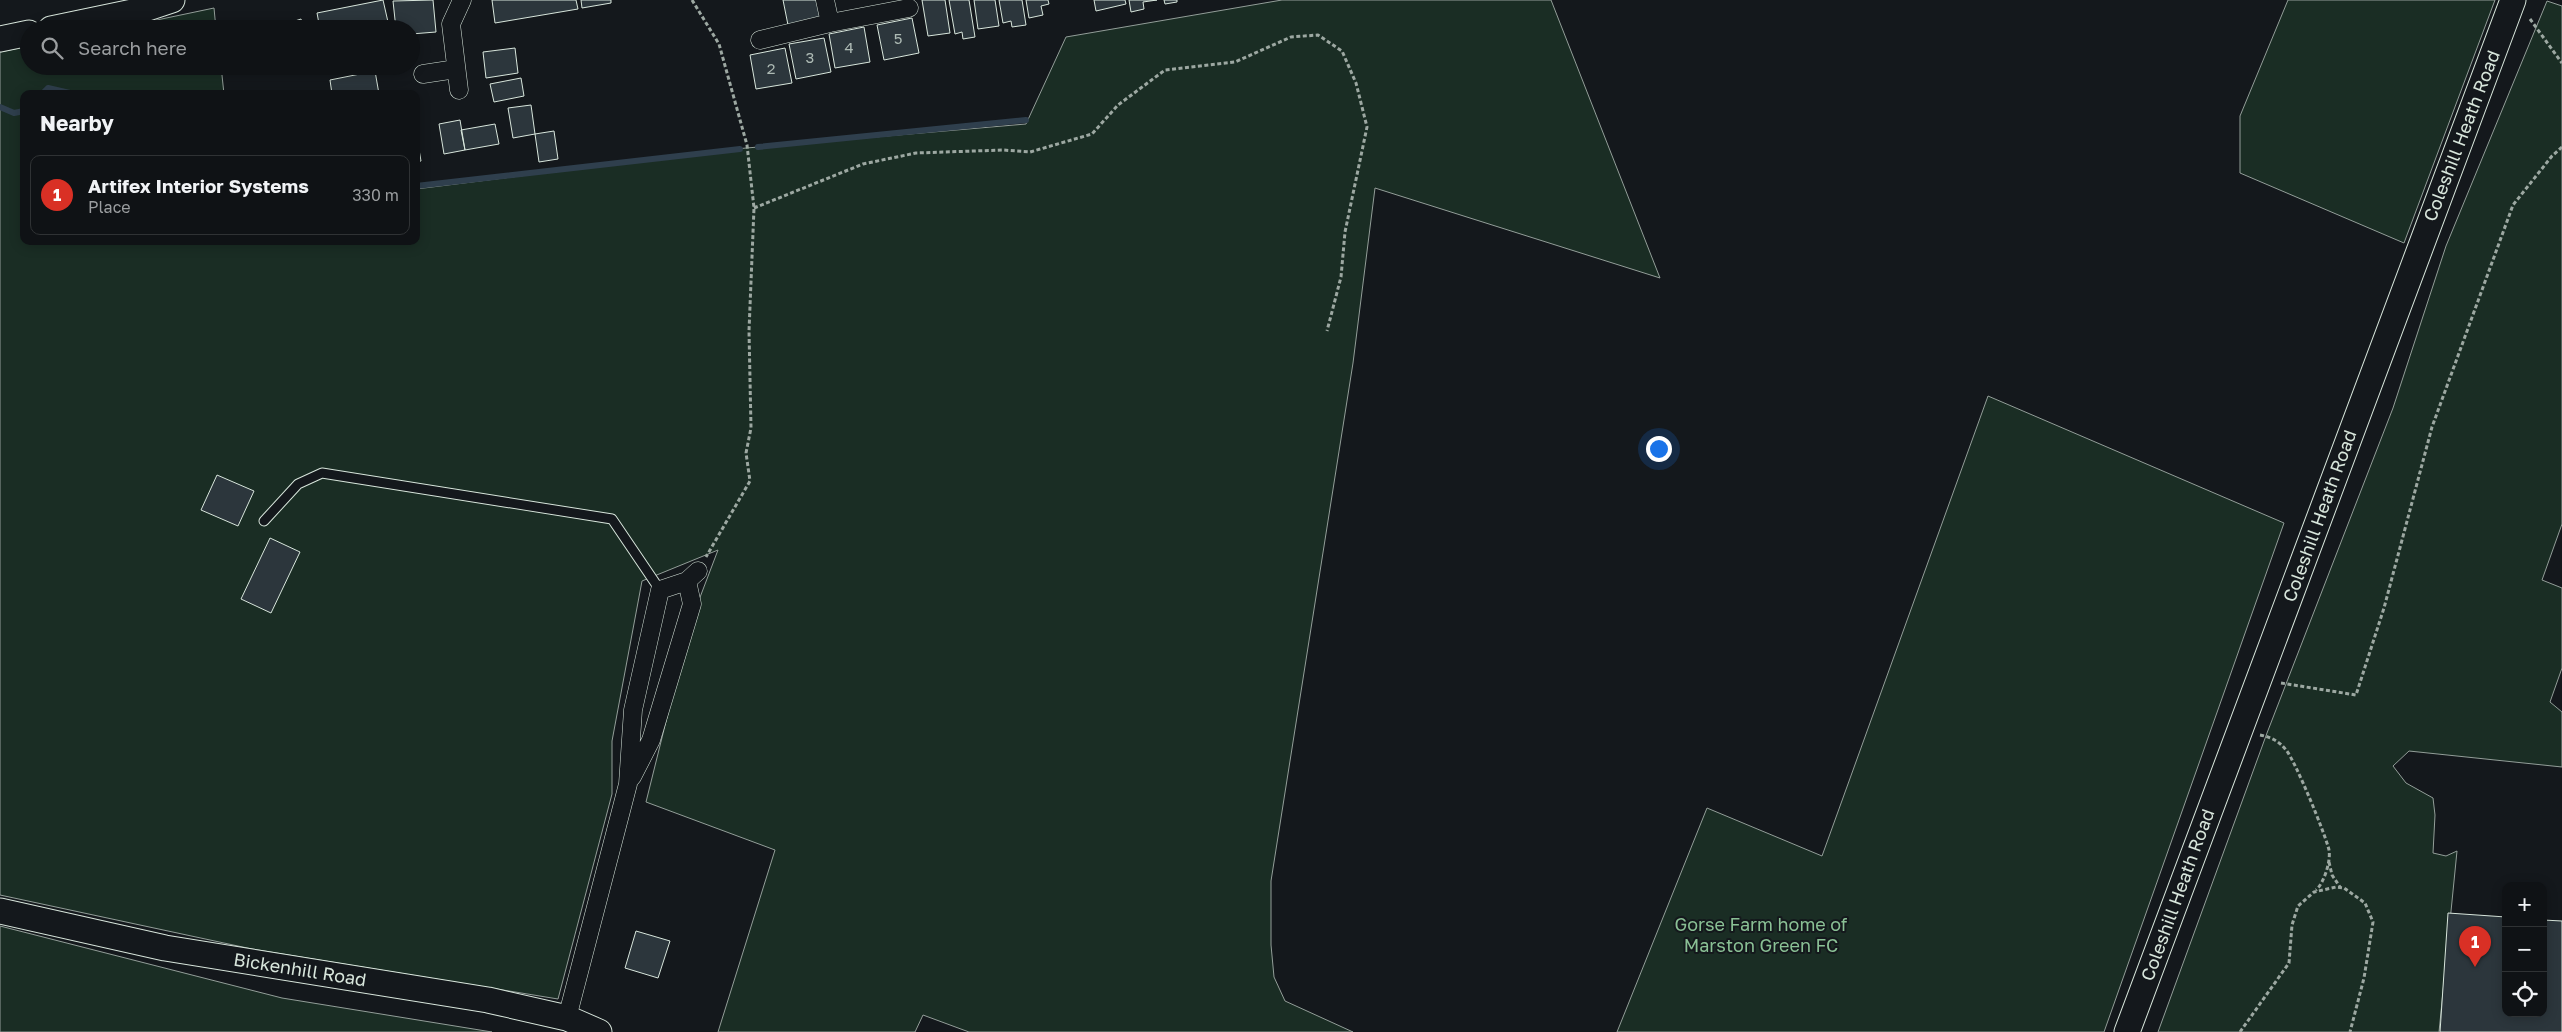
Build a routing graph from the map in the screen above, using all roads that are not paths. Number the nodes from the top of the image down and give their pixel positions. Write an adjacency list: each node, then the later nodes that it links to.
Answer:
1 (172, 0): 6 (street)
2 (462, 0): 11 (street)
3 (825, 0): 7 (street)
4 (2519, 7): 20 (street, Coleshill Heath Road)
5 (908, 8): 7 (street)
6 (94, 20)
7 (830, 23): 10 (street)
8 (20, 36): 9 (street)
9 (0, 40)
10 (760, 40)
11 (456, 69): 12 (street); 13 (street)
12 (423, 74)
13 (460, 90)
14 (264, 521): 15 (lane)
15 (660, 590): 16 (street); 16 (street)
16 (628, 784): 18 (street)
17 (0, 911): 18 (street, Bickenhill Road)
18 (566, 1018): 19 (street, Bickenhill Road)
19 (599, 1032)
20 (2127, 1032)

